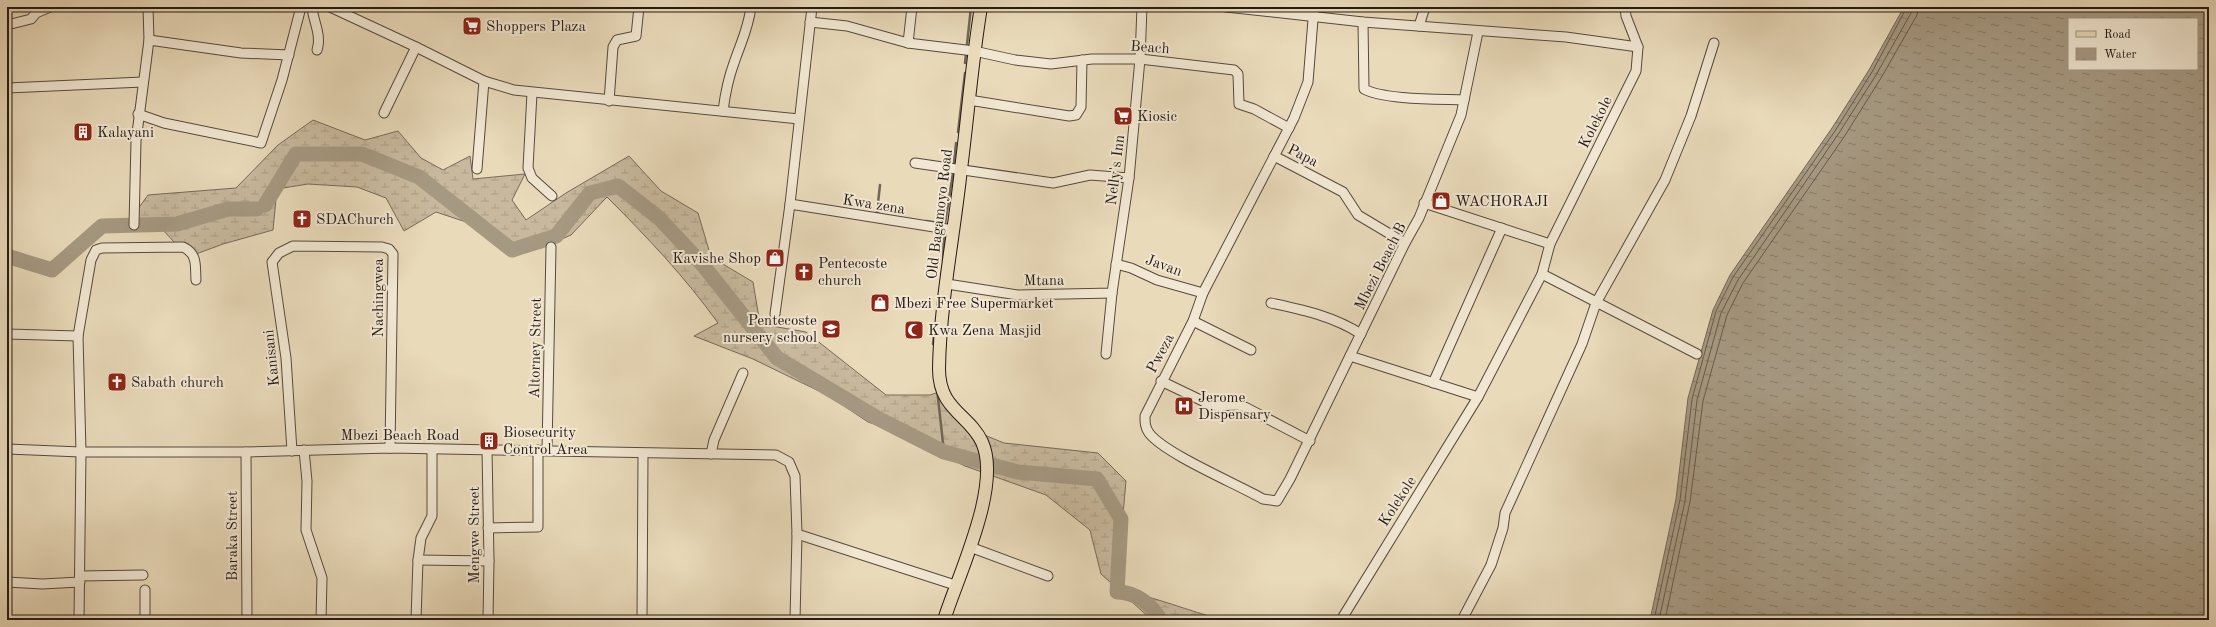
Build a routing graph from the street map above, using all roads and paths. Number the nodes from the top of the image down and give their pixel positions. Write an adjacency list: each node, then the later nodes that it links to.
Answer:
1 (50, 7): 18 (street)
2 (148, 7): 21 (street)
3 (301, 7): 28 (street)
4 (312, 7): 26 (street)
5 (330, 7): 24 (street)
6 (639, 7): 37 (street)
7 (751, 7): 38 (street)
8 (812, 7): 16 (street)
9 (912, 7): 22 (street)
10 (981, 7): 27 (main road, Old Bagamoyo Road)
11 (1142, 7): 29 (street, Nelly's Inn)
12 (1226, 7): 15 (street)
13 (1425, 7): 19 (street)
14 (1625, 7): 25 (street, Kolekole)
15 (1314, 11): 17 (street); 42 (street, Papa)
16 (810, 22): 22 (street, Beach); 41 (street)
17 (1363, 22): 19 (street); 36 (street)
18 (7, 25)
19 (1419, 26): 20 (street)
20 (1478, 32): 25 (street); 36 (street, Mbezi Beach B)
21 (149, 40): 28 (street); 32 (street)
22 (908, 43): 27 (street, Beach)
23 (1714, 43): 65 (street)
24 (416, 47): 31 (street); 39 (street)
25 (1638, 47): 55 (street, Kolekole)
26 (317, 50)
27 (974, 51): 30 (street, Beach); 35 (main road, Old Bagamoyo Road)
28 (289, 55): 40 (street)
29 (1140, 59): 30 (street, Beach); 42 (street, Beach); 47 (street, Nelly's Inn)
30 (1082, 60): 35 (street)
31 (484, 81): 34 (street); 45 (street)
32 (143, 82): 33 (street); 40 (street)
33 (7, 88)
34 (532, 93): 37 (street); 48 (street)
35 (968, 100): 46 (main road, Old Bagamoyo Road)
36 (1464, 100): 49 (street, Mbezi Beach B)
37 (609, 101): 38 (street)
38 (723, 111): 41 (street)
39 (384, 113)
40 (138, 114): 51 (street)
41 (799, 119): 50 (street)
42 (1289, 128): 43 (street, Papa)
43 (1274, 156): 54 (street, Papa); 63 (street, Pweza)
44 (915, 163): 46 (street)
45 (476, 169)
46 (961, 170): 47 (street); 53 (main road, Old Bagamoyo Road)
47 (1130, 178): 58 (street, Nelly's Inn)
48 (552, 196)
49 (1424, 203): 52 (street); 54 (street, Mbezi Beach B)
50 (790, 204): 53 (street, Kwa zena); 66 (street)
51 (134, 225)
52 (1502, 228): 55 (street); 77 (street)
53 (953, 230): 61 (main road, Old Bagamoyo Road)
54 (1405, 243): 69 (street, Mbezi Beach B)
55 (1550, 244): 59 (street, Kolekole)
56 (551, 247): 85 (street, Altorney Street)
57 (272, 262): 80 (street, Nachingwea); 86 (street, Kanisani)
58 (1116, 264): 62 (street); 63 (street, Javan)
59 (1542, 274): 65 (street); 78 (street, Kolekole)
60 (196, 280): 70 (street)
61 (947, 284): 62 (street, Mtana); 94 (main road, Old Bagamoyo Road)
62 (1112, 293): 72 (street)
63 (1203, 293): 67 (street, Pweza)
64 (1270, 303): 69 (street)
65 (1596, 303): 73 (street); 113 (street)
66 (775, 314)
67 (1193, 321): 71 (street); 76 (street, Pweza)
68 (7, 334): 70 (street)
69 (1361, 334): 74 (street, Mbezi Beach B)
70 (78, 336): 87 (street)
71 (1251, 350)
72 (1106, 354)
73 (1697, 354)
74 (1350, 356): 77 (street); 79 (street, Mbezi Beach B)
75 (743, 373): 90 (street)
76 (1161, 381): 79 (street); 91 (street, Pweza)
77 (1433, 383): 78 (street)
78 (1478, 397): 112 (street, Kolekole)
79 (1310, 441): 91 (street, Mbezi Beach B)
80 (390, 448): 82 (street, Mbezi Beach Road); 84 (street, Mbezi Beach Road)
81 (7, 449): 87 (street, Mbezi Beach Road)
82 (432, 449): 83 (street, Mbezi Beach Road); 95 (street)
83 (487, 449): 85 (street, Mbezi Beach Road); 92 (street, Mengwe Street)
84 (304, 450): 86 (street, Mbezi Beach Road); 106 (street)
85 (543, 450): 89 (street, Mbezi Beach Road); 92 (street, Altorney Street)
86 (292, 451): 88 (street, Mbezi Beach Road)
87 (81, 452): 88 (street, Mbezi Beach Road); 99 (street)
88 (246, 452): 105 (street, Baraka Street)
89 (643, 454): 90 (street, Mbezi Beach Road); 109 (street)
90 (711, 454): 93 (street, Mbezi Beach Road)
91 (1277, 502)
92 (488, 528): 96 (street, Mengwe Street)
93 (798, 534): 101 (street); 110 (street)
94 (970, 547): 98 (street); 101 (main road, Old Bagamoyo Road)
95 (418, 560): 96 (street); 107 (street)
96 (489, 561): 108 (street, Mengwe Street)
97 (143, 575): 99 (street)
98 (1048, 576)
99 (80, 579): 100 (street); 103 (street)
100 (7, 582)
101 (955, 585): 111 (main road, Old Bagamoyo Road)
102 (145, 590): 104 (street)
103 (79, 620)
104 (145, 620)
105 (247, 620)
106 (320, 620)
107 (416, 620)
108 (488, 620)
109 (642, 620)
110 (795, 620)
111 (944, 620)
112 (1340, 620)
113 (1462, 620)

